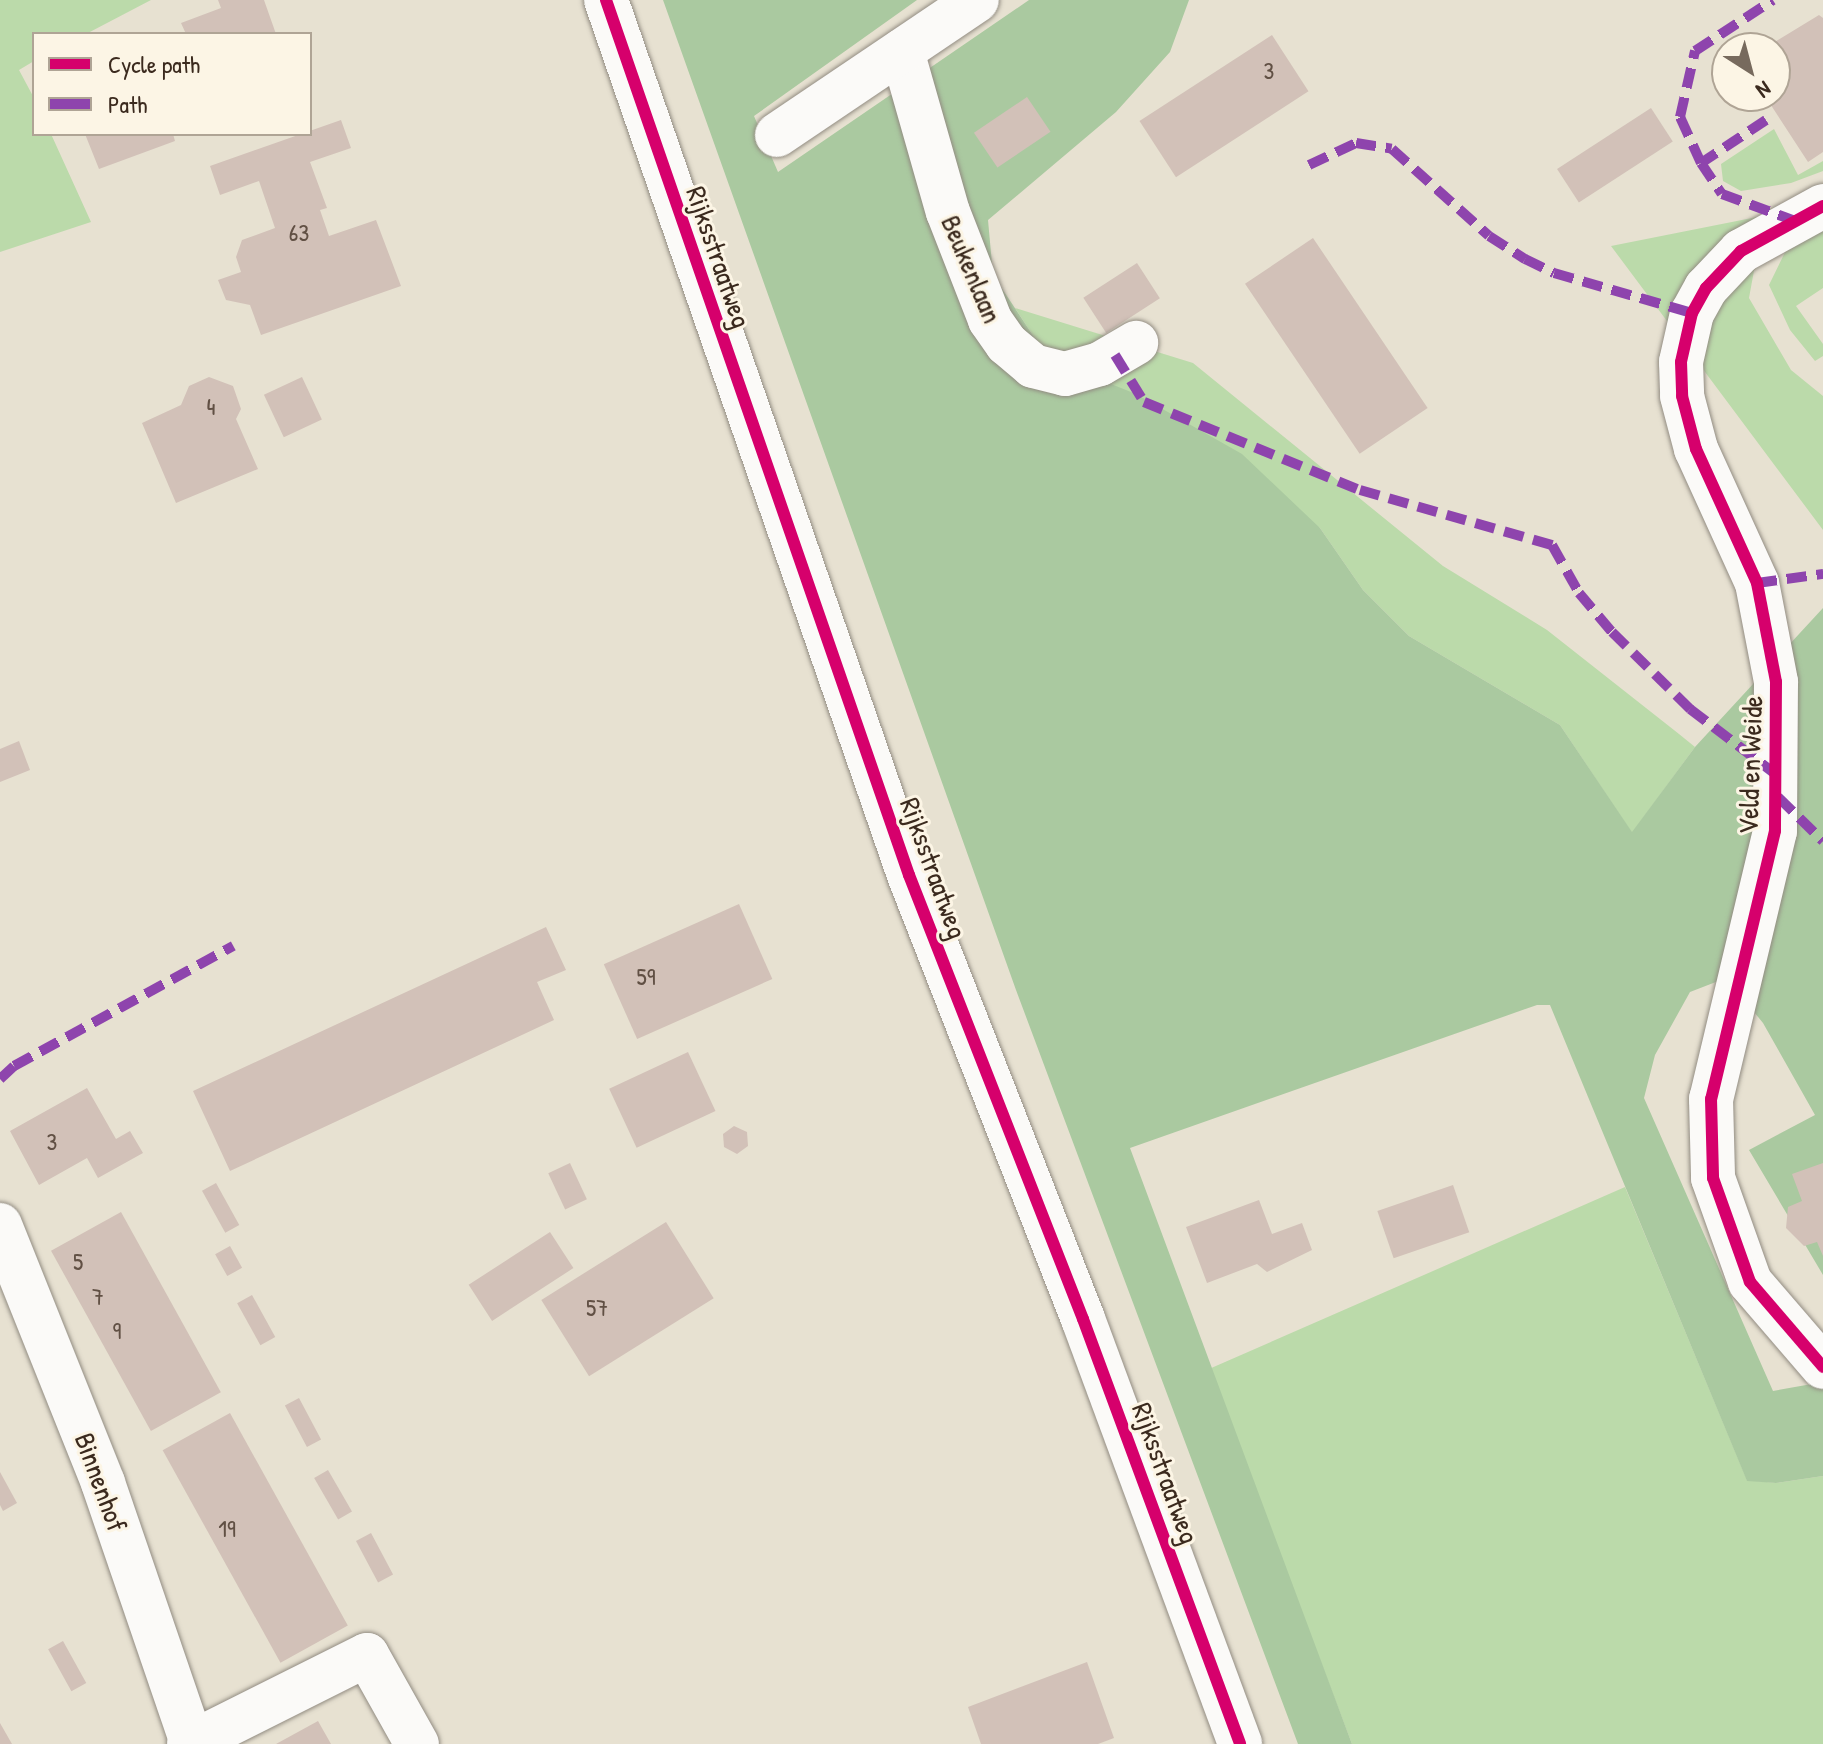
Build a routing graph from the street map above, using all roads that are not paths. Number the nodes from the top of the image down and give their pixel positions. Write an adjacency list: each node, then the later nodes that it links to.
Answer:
1 (606, 0): 12 (street, Rijksstraatweg)
2 (977, 0): 3 (street)
3 (902, 51): 4 (street); 6 (street, Beukenlaan)
4 (777, 135)
5 (1823, 206): 8 (street, Veld en Weide)
6 (1136, 343)
7 (0, 1225): 10 (street, Binnenhof)
8 (1806, 1325): 9 (street, Veld en Weide)
9 (1823, 1367)
10 (190, 1743): 11 (street, Binnenhof)
11 (417, 1744)
12 (1240, 1744)

